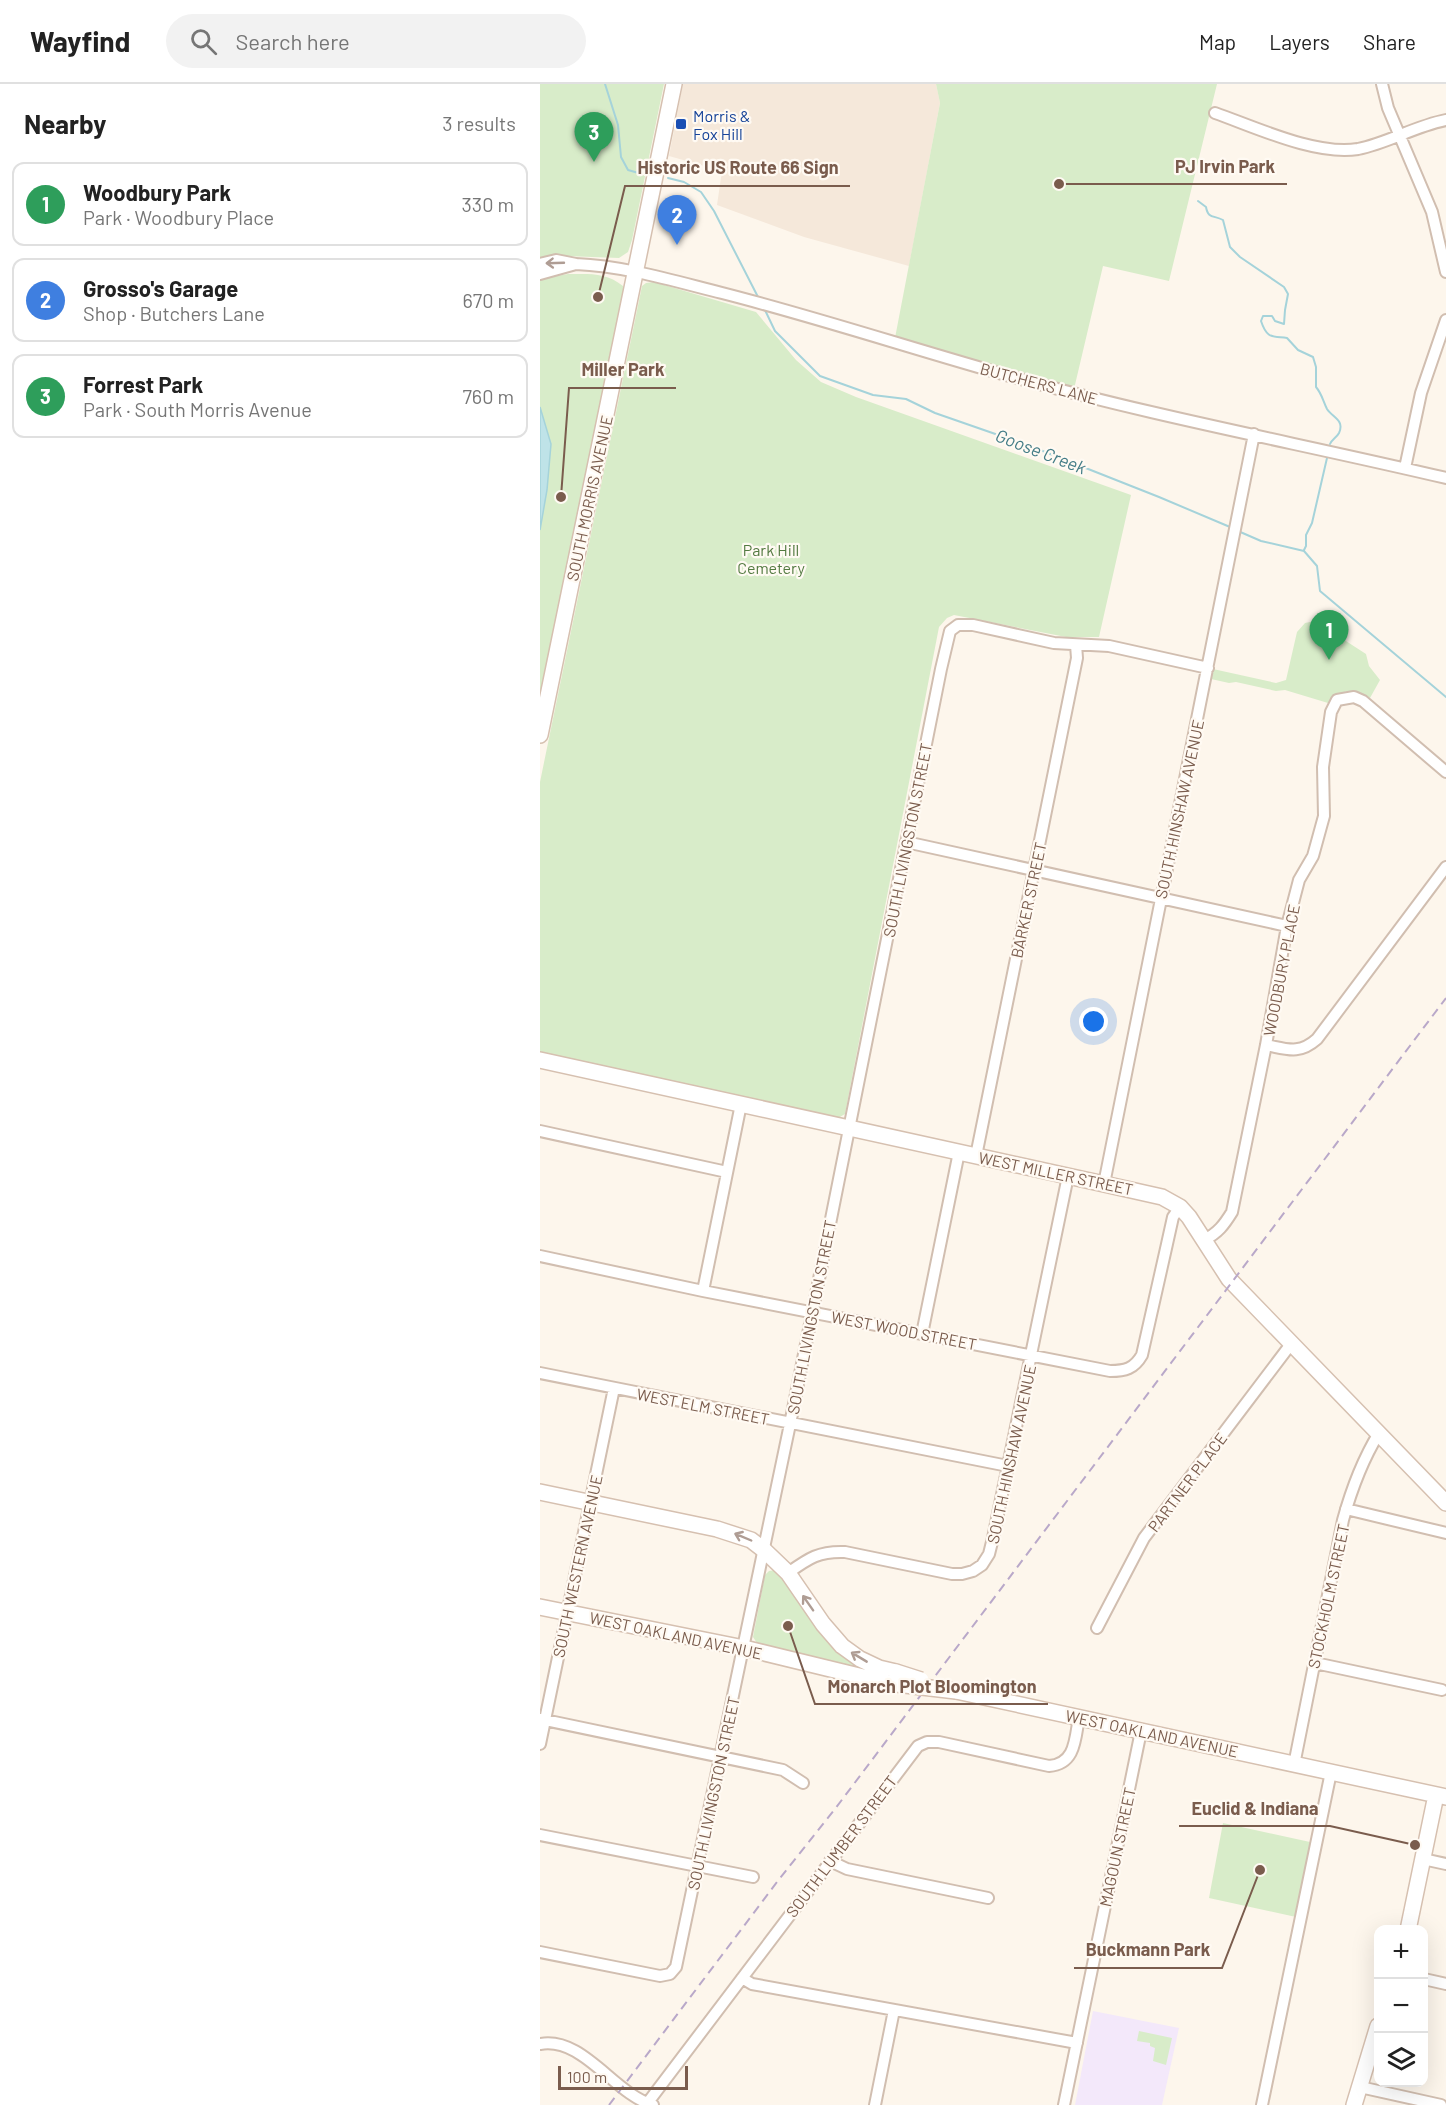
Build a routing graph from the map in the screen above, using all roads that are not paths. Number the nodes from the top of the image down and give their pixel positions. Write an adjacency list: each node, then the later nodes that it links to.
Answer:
1 (674, 84): 9 (main road, SOUTH MORRIS AVENUE)
2 (1382, 84): 5 (street)
3 (1215, 113): 5 (street)
4 (1446, 120): 5 (street)
5 (1399, 134): 6 (street)
6 (1444, 246): 10 (street)
7 (540, 264): 8 (street, BUTCHERS LANE, one-way to 7)
8 (576, 264): 9 (street, BUTCHERS LANE); 11 (street)
9 (636, 271): 13 (street, BUTCHERS LANE); 18 (main road, SOUTH MORRIS AVENUE)
10 (1446, 272)
11 (540, 274)
12 (1446, 321): 14 (street)
13 (1254, 434): 14 (street, BUTCHERS LANE); 17 (street, SOUTH HINSHAW AVENUE)
14 (1405, 468): 15 (street, BUTCHERS LANE)
15 (1446, 478)
16 (1076, 645): 17 (street); 20 (street, SOUTH LIVINGSTON STREET); 22 (street, BARKER STREET)
17 (1208, 668): 23 (street, SOUTH HINSHAW AVENUE)
18 (540, 735)
19 (1446, 772): 24 (street, WOODBURY PLACE)
20 (906, 842): 22 (street); 28 (street, SOUTH LIVINGSTON STREET)
21 (1446, 867): 25 (street)
22 (1035, 870): 23 (street); 31 (street, BARKER STREET)
23 (1160, 897): 24 (street); 34 (street, SOUTH HINSHAW AVENUE)
24 (1287, 926): 25 (street, WOODBURY PLACE)
25 (1266, 1045): 36 (street, WOODBURY PLACE)
26 (540, 1060): 27 (main road, WEST MILLER STREET)
27 (741, 1104): 28 (main road, WEST MILLER STREET); 32 (street)
28 (849, 1128): 30 (main road, WEST MILLER STREET); 39 (street, SOUTH LIVINGSTON STREET)
29 (540, 1131): 32 (street)
30 (959, 1152): 31 (main road, WEST MILLER STREET); 40 (street)
31 (976, 1156): 33 (main road, WEST MILLER STREET)
32 (727, 1172): 38 (street)
33 (1068, 1176): 34 (main road, WEST MILLER STREET); 42 (street, SOUTH HINSHAW AVENUE)
34 (1104, 1184): 35 (main road, WEST MILLER STREET)
35 (1180, 1207): 36 (main road, WEST MILLER STREET); 42 (street, WEST WOOD STREET)
36 (1204, 1240): 41 (main road, WEST MILLER STREET)
37 (540, 1256): 38 (street, WEST WOOD STREET)
38 (703, 1291): 39 (street, WEST WOOD STREET)
39 (812, 1312): 40 (street, WEST WOOD STREET); 45 (street, SOUTH LIVINGSTON STREET)
40 (922, 1334): 42 (street, WEST WOOD STREET)
41 (1291, 1344): 46 (main road, WEST MILLER STREET); 57 (street, PARTNER PLACE)
42 (1032, 1356): 47 (street, SOUTH HINSHAW AVENUE)
43 (540, 1373): 44 (street, WEST ELM STREET)
44 (614, 1388): 45 (street, WEST ELM STREET); 49 (street, SOUTH WESTERN AVENUE)
45 (790, 1424): 47 (street, WEST ELM STREET); 53 (street, SOUTH LIVINGSTON STREET)
46 (1379, 1433): 50 (main road, WEST MILLER STREET); 51 (street, STOCKHOLM STREET)
47 (1008, 1466): 54 (street, SOUTH HINSHAW AVENUE)
48 (540, 1492): 49 (main road)
49 (590, 1502): 53 (main road, one-way to 49); 56 (street, SOUTH WESTERN AVENUE)
50 (1446, 1503)
51 (1346, 1509): 52 (street); 59 (street, STOCKHOLM STREET)
52 (1446, 1533)
53 (764, 1550): 54 (main road); 58 (street, SOUTH LIVINGSTON STREET)
54 (788, 1573): 60 (main road, one-way to 54)
55 (540, 1607): 56 (main road, WEST OAKLAND AVENUE)
56 (567, 1612): 58 (main road, WEST OAKLAND AVENUE); 63 (street, SOUTH WESTERN AVENUE)
57 (1096, 1628)
58 (744, 1648): 60 (main road, WEST OAKLAND AVENUE); 66 (street, SOUTH LIVINGSTON STREET)
59 (1315, 1662): 61 (street); 67 (street, STOCKHOLM STREET)
60 (892, 1677): 62 (main road, WEST OAKLAND AVENUE, bridge)
61 (1442, 1690)
62 (1079, 1717): 64 (main road, WEST OAKLAND AVENUE); 73 (street, SOUTH LUMBER STREET)
63 (542, 1719): 65 (street, SOUTH WESTERN AVENUE); 66 (street)
64 (1141, 1731): 67 (main road, WEST OAKLAND AVENUE); 85 (street, MAGOUN STREET)
65 (540, 1744)
66 (720, 1757): 69 (street); 75 (street, SOUTH LIVINGSTON STREET)
67 (1294, 1764): 68 (main road, WEST OAKLAND AVENUE)
68 (1331, 1772): 70 (main road, WEST OAKLAND AVENUE); 91 (street)
69 (803, 1783)
70 (1441, 1796): 72 (main road)
71 (540, 1835): 75 (street)
72 (1423, 1859): 74 (street); 78 (main road)
73 (830, 1861): 77 (street); 80 (street, SOUTH LUMBER STREET)
74 (1446, 1864)
75 (697, 1866): 76 (street); 79 (street, SOUTH LIVINGSTON STREET)
76 (753, 1877)
77 (988, 1898)
78 (1409, 1925)
79 (540, 1952)
80 (742, 1978): 83 (street); 88 (street, SOUTH LUMBER STREET)
81 (1428, 1980): 82 (street)
82 (1446, 1984)
83 (894, 2010): 85 (street); 89 (street)
84 (1376, 2033): 87 (main road)
85 (1077, 2043): 90 (street, MAGOUN STREET)
86 (540, 2044): 88 (street)
87 (1359, 2087): 92 (main road); 93 (street)
88 (649, 2104)
89 (875, 2105)
90 (1064, 2105)
91 (1262, 2105)
92 (1354, 2105)
93 (1441, 2105)

